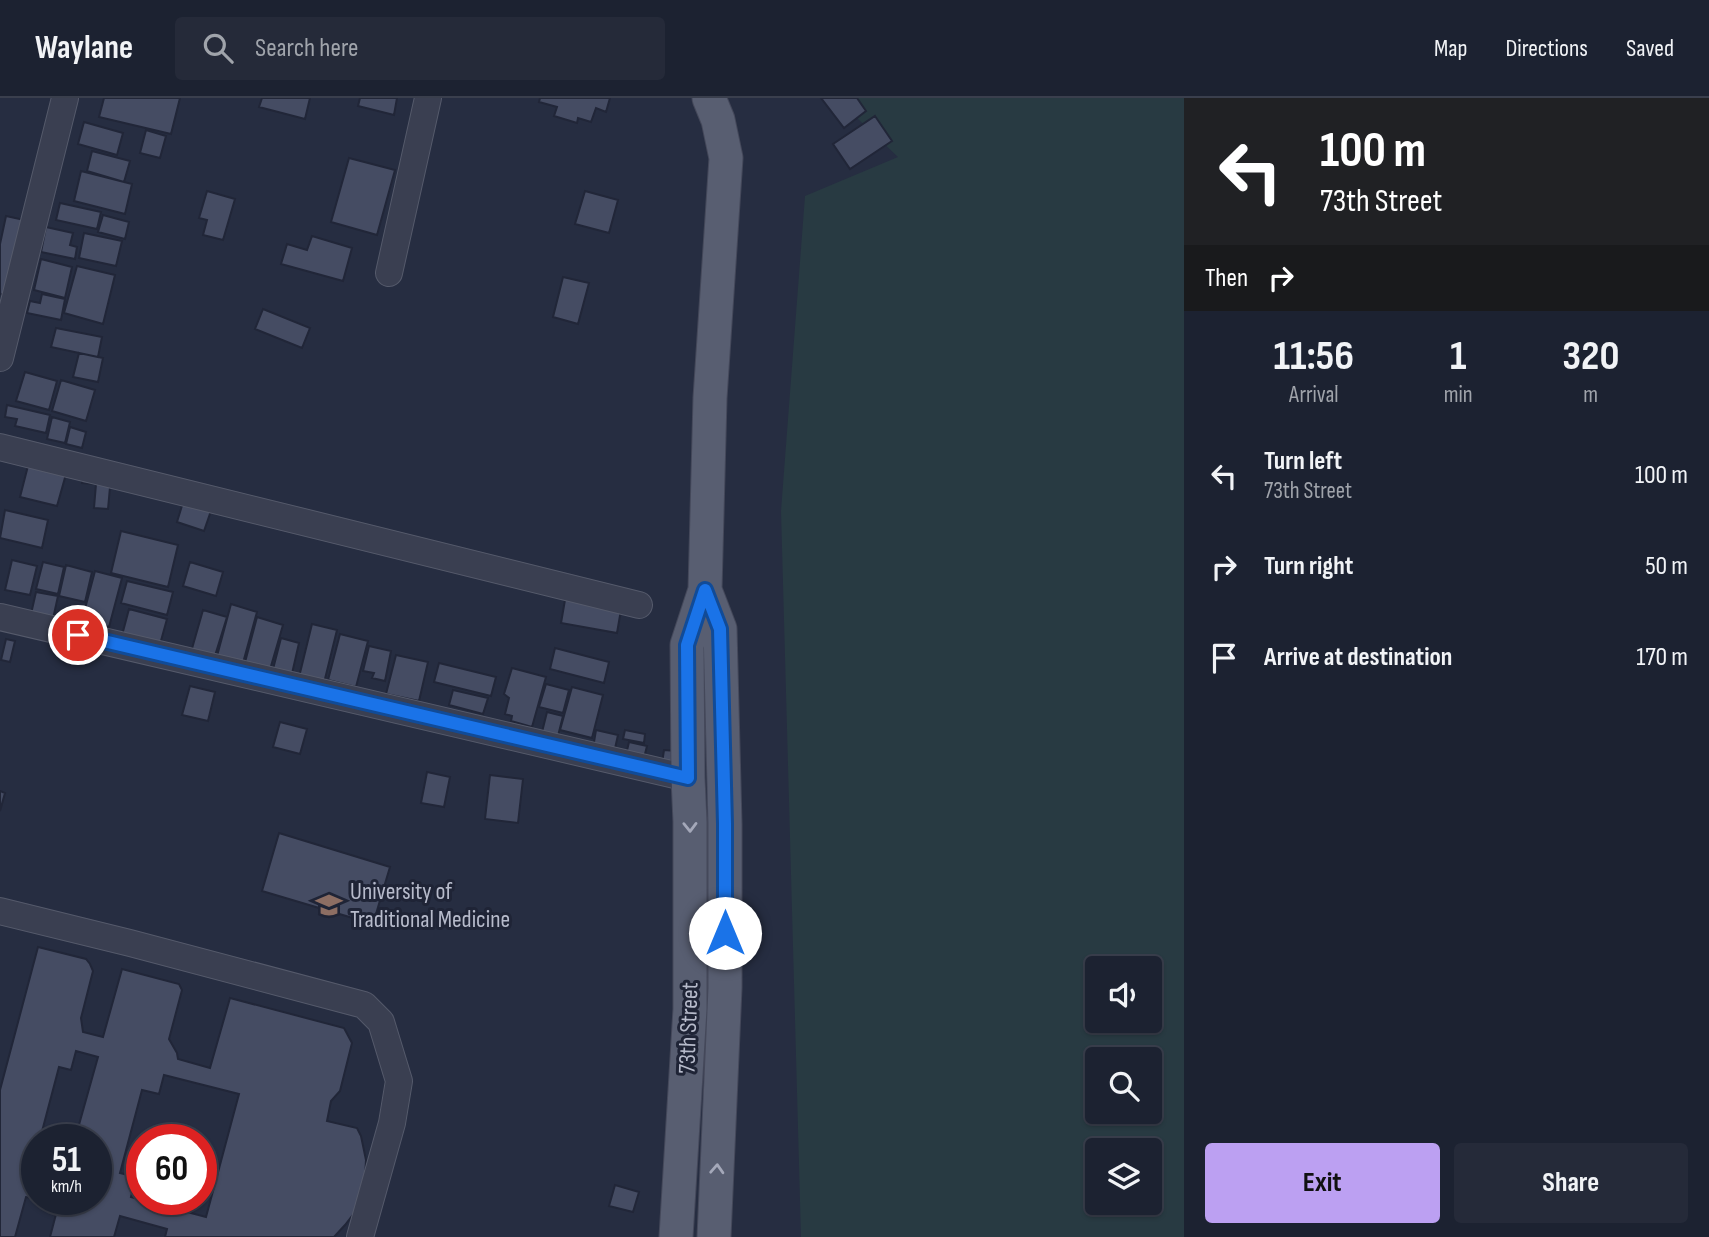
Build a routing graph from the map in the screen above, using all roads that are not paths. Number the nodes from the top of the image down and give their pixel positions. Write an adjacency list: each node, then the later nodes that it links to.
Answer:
1 (65, 98): 5 (street)
2 (428, 98): 4 (street)
3 (709, 98): 7 (main road)
4 (389, 273)
5 (0, 358)
6 (0, 447): 8 (street)
7 (705, 590): 10 (main road, 73th Street); 14 (main road, 73th Street, one-way to 7)
8 (639, 605)
9 (0, 617): 10 (street)
10 (688, 778): 13 (main road, 73th Street, one-way to 13)
11 (0, 911): 12 (street)
12 (360, 1237)
13 (677, 1237)
14 (714, 1237)

